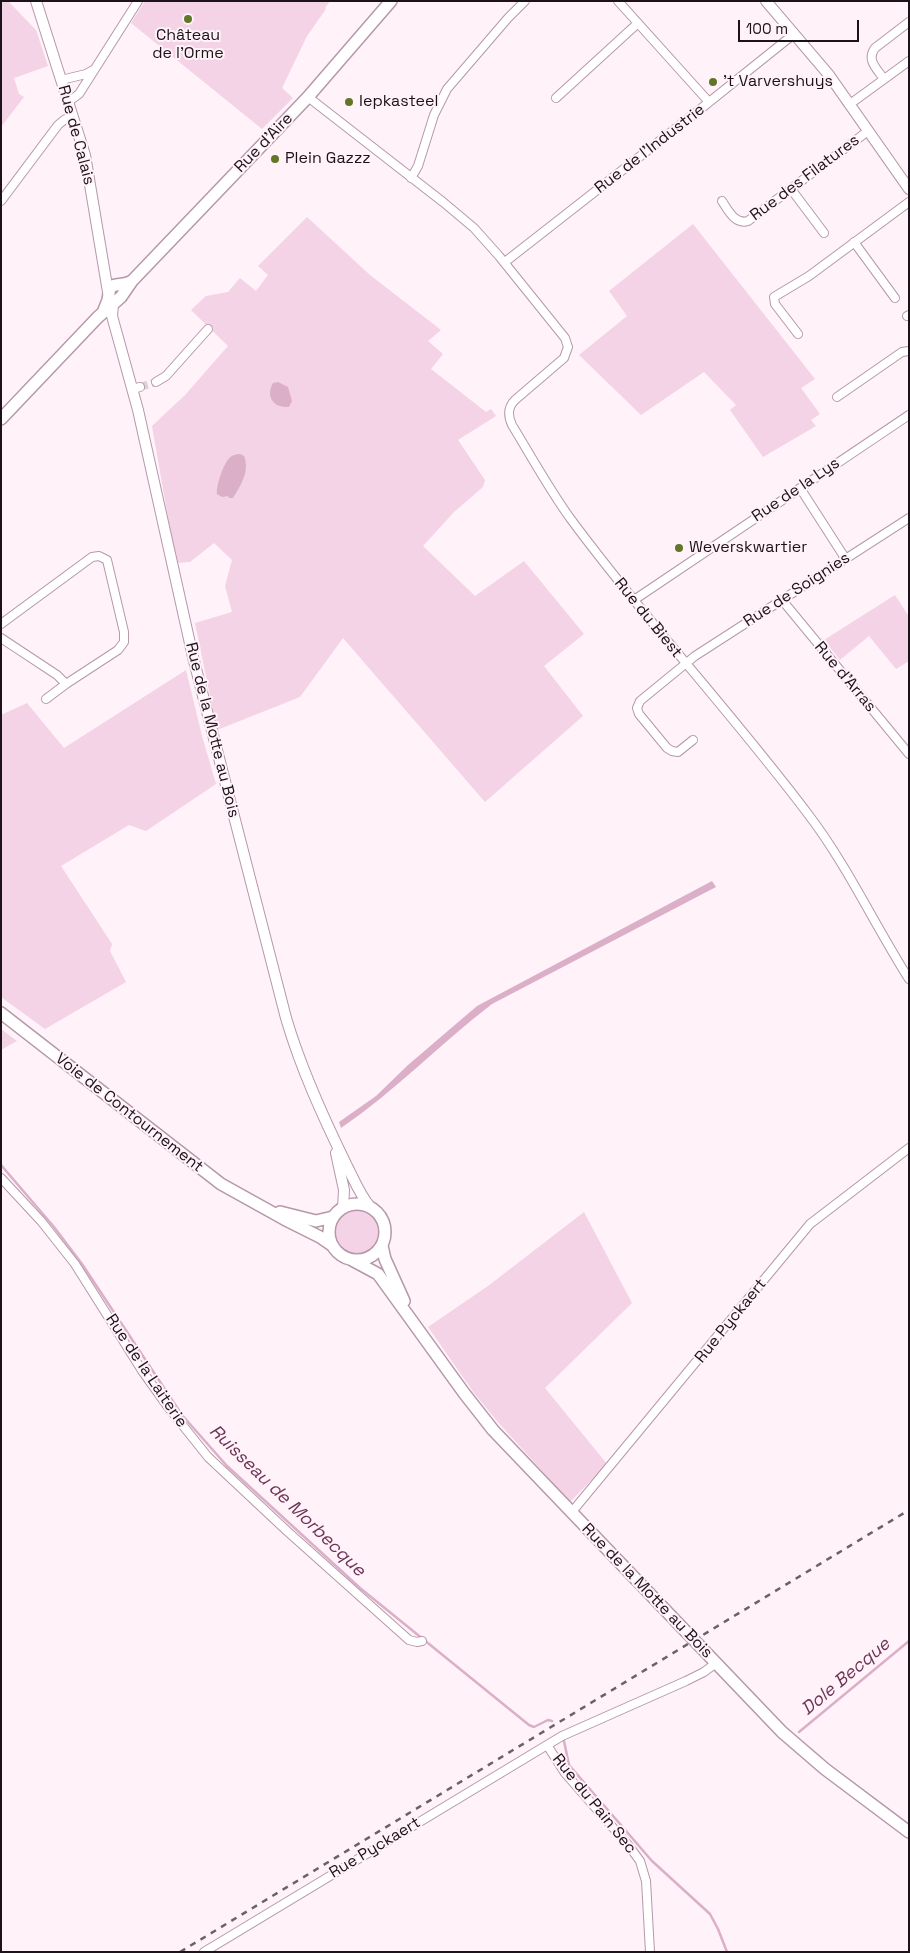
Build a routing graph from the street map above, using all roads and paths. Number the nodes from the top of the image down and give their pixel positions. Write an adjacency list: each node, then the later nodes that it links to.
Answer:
1 (36, 1): 12 (street, Rue de Calais)
2 (138, 1): 11 (street)
3 (391, 1): 14 (main road, Rue d'Aire)
4 (525, 1): 21 (street)
5 (618, 1): 8 (street)
6 (766, 1): 9 (street)
7 (909, 22): 13 (street)
8 (638, 23): 15 (street); 17 (street)
9 (794, 34): 17 (street, Rue de l'Industrie); 18 (street)
10 (909, 61): 13 (street)
11 (95, 69): 12 (street); 16 (street)
12 (61, 80): 16 (street, Rue de Calais)
13 (884, 80): 18 (street)
14 (308, 98): 21 (street); 31 (main road, Rue d'Aire)
15 (556, 98)
16 (68, 102): 19 (street, Rue de Calais)
17 (709, 102): 29 (street, Rue de l'Industrie)
18 (850, 104): 20 (street)
19 (73, 115): 24 (street); 31 (street, Rue de Calais)
20 (868, 131): 22 (street); 23 (street, Rue des Filatures)
21 (411, 178): 29 (street)
22 (909, 189)
23 (791, 190): 25 (street, Rue des Filatures); 27 (street)
24 (1, 201)
25 (722, 202)
26 (909, 202): 28 (street)
27 (824, 233)
28 (854, 242): 30 (street); 33 (street)
29 (505, 262): 42 (street, Rue du Biest)
30 (895, 298)
31 (112, 300): 38 (main road, Rue d'Aire); 53 (street, Rue de la Motte au Bois)
32 (208, 330): 35 (street)
33 (798, 334)
34 (909, 351): 36 (street)
35 (156, 382)
36 (837, 397)
37 (909, 415): 39 (street, Rue de la Lys)
38 (1, 420)
39 (800, 488): 41 (street); 42 (street, Rue de la Lys)
40 (909, 518): 41 (street, Rue de Soignies)
41 (845, 558): 43 (street, Rue de Soignies)
42 (634, 600): 46 (street, Rue du Biest)
43 (782, 600): 46 (street, Rue de Soignies); 50 (street, Rue d'Arras)
44 (1, 624): 47 (street)
45 (1, 638): 47 (street)
46 (685, 663): 49 (street, Rue de Soignies); 51 (street, Rue du Biest)
47 (66, 684): 48 (street)
48 (46, 700)
49 (694, 740)
50 (909, 754)
51 (909, 978)
52 (1, 1013): 56 (main road, Voie de Contournement)
53 (332, 1138): 57 (street, Rue de la Motte au Bois); 58 (street, Rue de la Motte au Bois)
54 (909, 1148): 64 (street, Rue Pyckaert)
55 (1, 1178): 65 (street, Rue de la Laiterie)
56 (262, 1207): 59 (main road); 60 (main road)
57 (343, 1208): 58 (main road); 59 (main road)
58 (371, 1208): 61 (main road)
59 (333, 1217): 60 (main road)
60 (333, 1246): 62 (main road)
61 (382, 1246): 62 (main road); 63 (main road, Rue de la Motte au Bois)
62 (352, 1260): 63 (main road, Rue de la Motte au Bois)
63 (414, 1321): 64 (main road, Rue de la Motte au Bois)
64 (571, 1513): 66 (main road, Rue de la Motte au Bois)
65 (422, 1641)
66 (716, 1663): 67 (street, Rue Pyckaert); 68 (main road, Rue de la Motte au Bois)
67 (547, 1746): 69 (street, Rue Pyckaert); 70 (street, Rue du Pain Sec)
68 (909, 1832)
69 (204, 1952)
70 (650, 1952)

